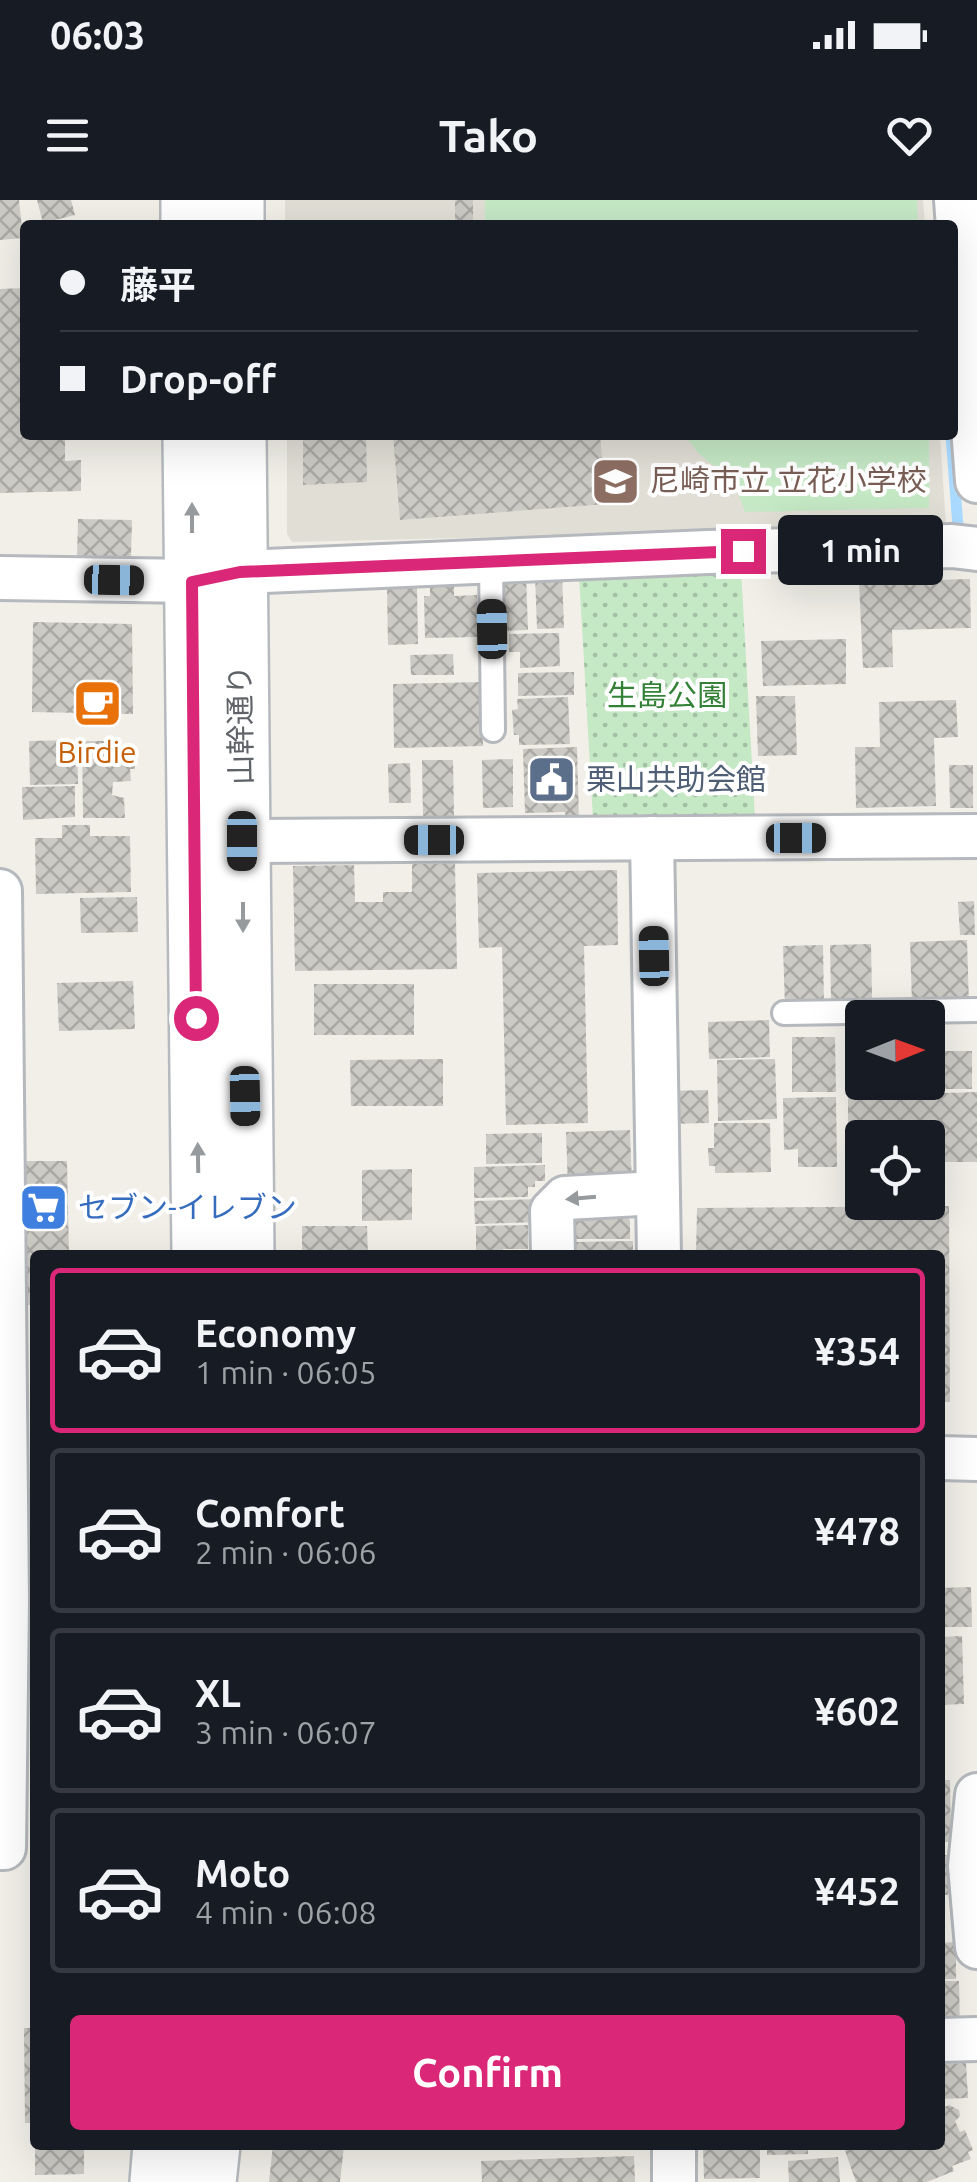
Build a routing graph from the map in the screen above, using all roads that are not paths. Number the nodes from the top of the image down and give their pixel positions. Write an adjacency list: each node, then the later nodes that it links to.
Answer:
1 (958, 227): 4 (street)
2 (192, 440): 7 (street, 山幹通り, one-way to 2)
3 (237, 440): 7 (street, 山幹通り)
4 (977, 481)
5 (977, 549): 6 (street)
6 (490, 562): 7 (street); 9 (lane)
7 (216, 577): 8 (street); 12 (street, 山幹通り); 18 (street, 山幹通り, one-way to 7)
8 (0, 578)
9 (493, 730)
10 (977, 836): 11 (street)
11 (652, 838): 12 (street); 17 (street)
12 (242, 841): 19 (street, 山幹通り, one-way to 19)
13 (0, 891): 16 (street)
14 (977, 1010): 15 (lane)
15 (784, 1013)
16 (2, 1132): 22 (street)
17 (658, 1192): 20 (street, one-way to 20); 21 (street)
18 (200, 1250)
19 (246, 1250)
20 (553, 1250)
21 (659, 1250)
22 (13, 1451): 25 (street)
23 (945, 1458): 24 (street)
24 (977, 1459)
25 (4, 1600): 27 (street)
26 (977, 1795): 28 (street)
27 (0, 1848)
28 (977, 1947)
29 (977, 2039): 30 (street)
30 (945, 2040)
31 (161, 2150): 34 (street)
32 (211, 2150): 35 (street)
33 (674, 2150): 36 (street)
34 (158, 2182)
35 (208, 2182)
36 (674, 2182)

